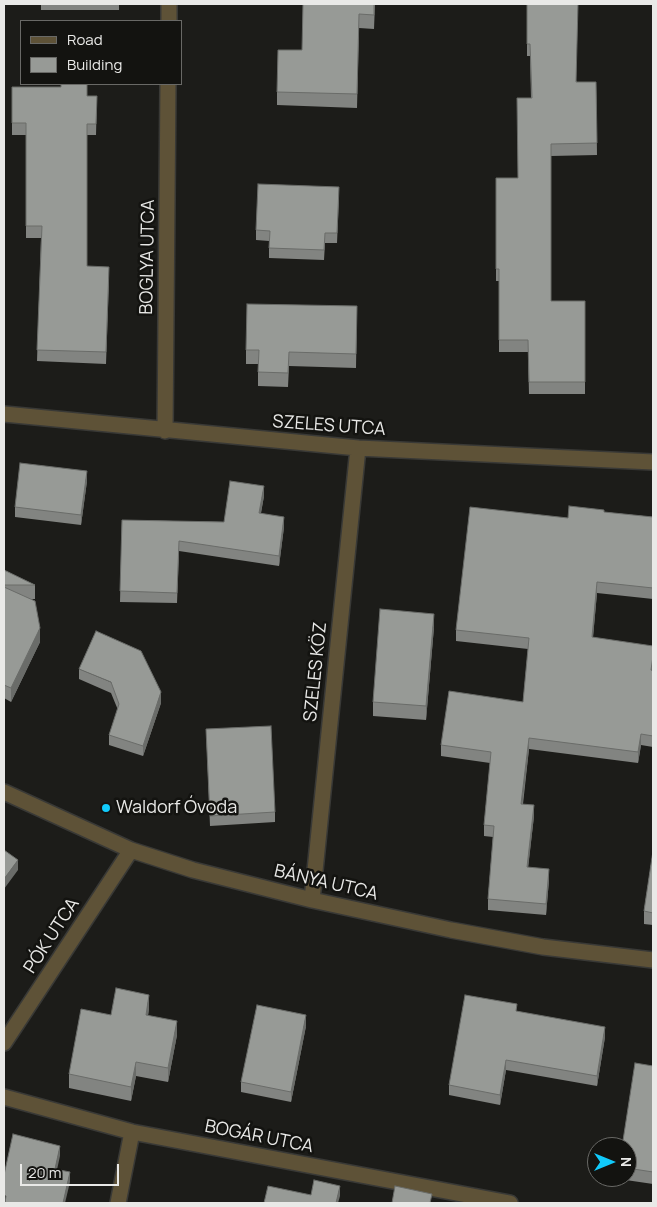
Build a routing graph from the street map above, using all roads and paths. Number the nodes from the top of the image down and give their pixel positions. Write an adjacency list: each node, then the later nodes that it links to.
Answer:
1 (169, 4): 2 (street)
2 (168, 20)
3 (168, 85): 5 (street, BOGLYA UTCA)
4 (4, 414): 5 (street, SZELES UTCA)
5 (165, 431): 6 (street, SZELES UTCA)
6 (358, 448): 7 (street, SZELES UTCA); 10 (street, SZELES KÖZ)
7 (653, 462)
8 (4, 792): 9 (street, BÁNYA UTCA)
9 (131, 850): 10 (street, BÁNYA UTCA); 12 (street, PÓK UTCA)
10 (312, 900): 11 (street, BÁNYA UTCA)
11 (653, 960)
12 (4, 1043)
13 (4, 1097): 14 (street, BOGÁR UTCA)
14 (132, 1132): 15 (street); 16 (street, BOGÁR UTCA)
15 (118, 1203)
16 (510, 1203)

